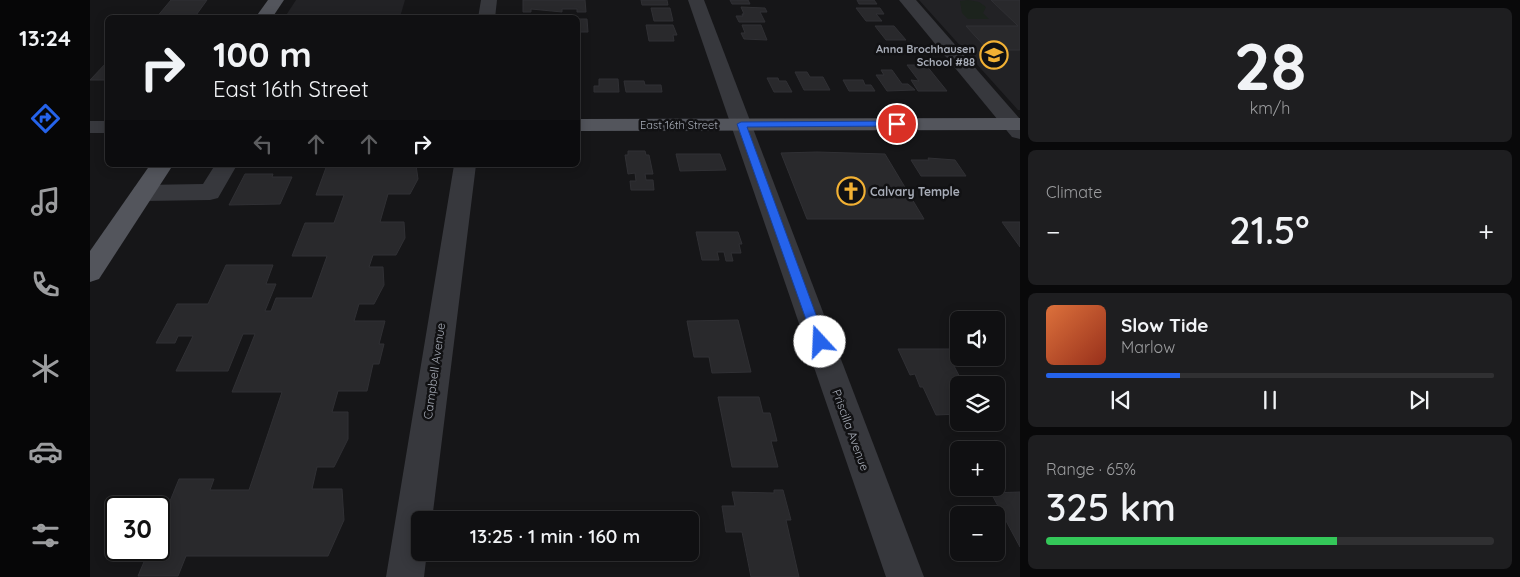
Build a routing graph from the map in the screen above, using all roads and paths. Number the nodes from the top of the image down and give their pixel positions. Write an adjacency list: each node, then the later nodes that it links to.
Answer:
1 (276, 0): 5 (main road)
2 (488, 0): 6 (street)
3 (696, 0): 7 (street, Priscilla Avenue)
4 (906, 0): 10 (street)
5 (265, 15)
6 (486, 15)
7 (741, 124): 8 (main road, East 16th Street); 10 (main road, East 16th Street); 18 (street, Priscilla Avenue)
8 (580, 125)
9 (105, 126): 11 (street)
10 (1018, 126)
11 (90, 127)
12 (161, 167): 15 (main road)
13 (225, 167): 15 (street)
14 (464, 167): 17 (street, Campbell Avenue)
15 (143, 193): 16 (main road)
16 (90, 272)
17 (404, 577)
18 (905, 577)

